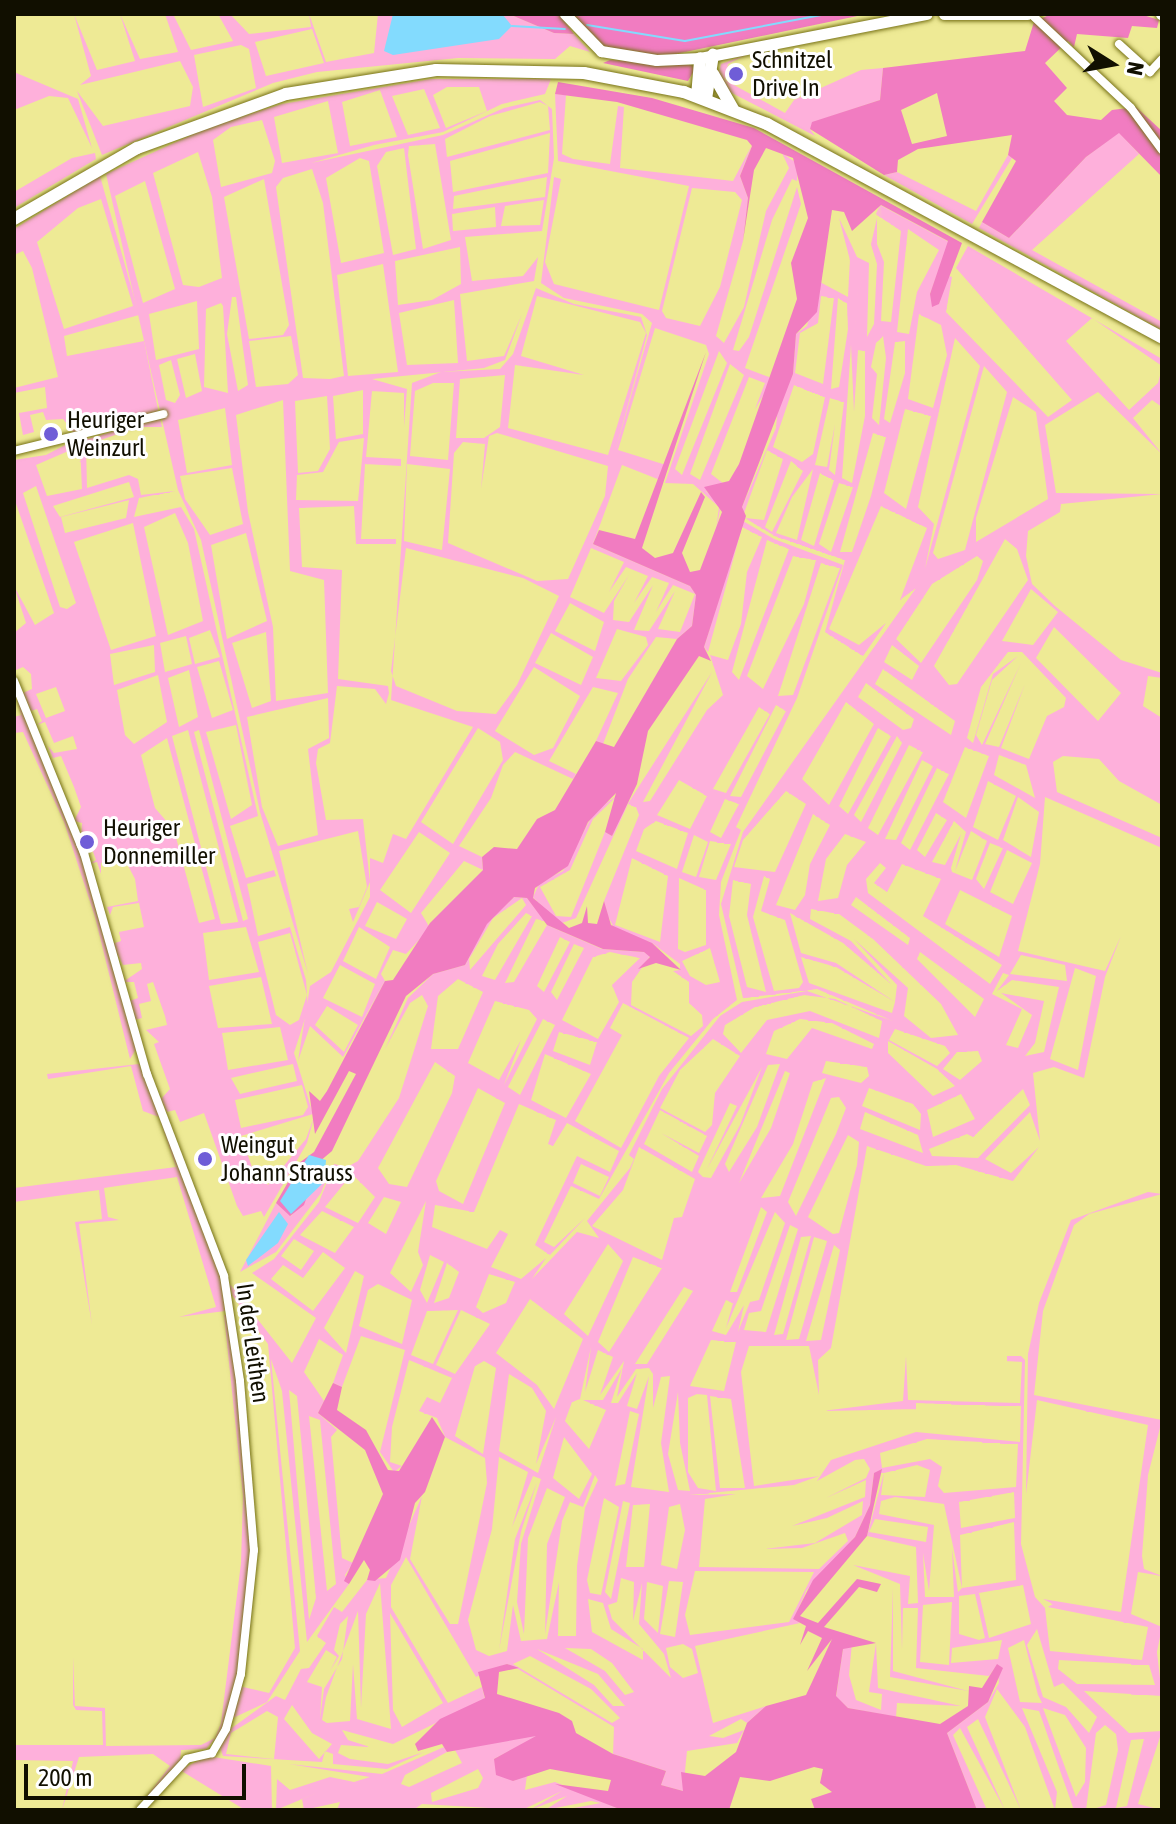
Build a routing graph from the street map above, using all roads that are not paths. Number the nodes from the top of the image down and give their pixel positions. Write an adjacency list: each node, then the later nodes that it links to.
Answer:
1 (565, 14): 6 (street)
2 (927, 14): 6 (street)
3 (944, 14): 4 (street)
4 (1029, 14): 11 (street)
5 (1119, 44): 7 (street)
6 (707, 56): 8 (main road); 9 (main road)
7 (1162, 59)
8 (713, 74): 9 (main road); 10 (main road)
9 (701, 98): 10 (main road); 12 (main road)
10 (733, 109): 13 (main road)
11 (1162, 150)
12 (14, 219)
13 (1043, 275): 14 (main road); 15 (main road)
14 (1162, 338)
15 (1162, 347)
16 (163, 414): 17 (street)
17 (14, 451)
18 (14, 681): 19 (street, In der Leithen)
19 (140, 1810)

